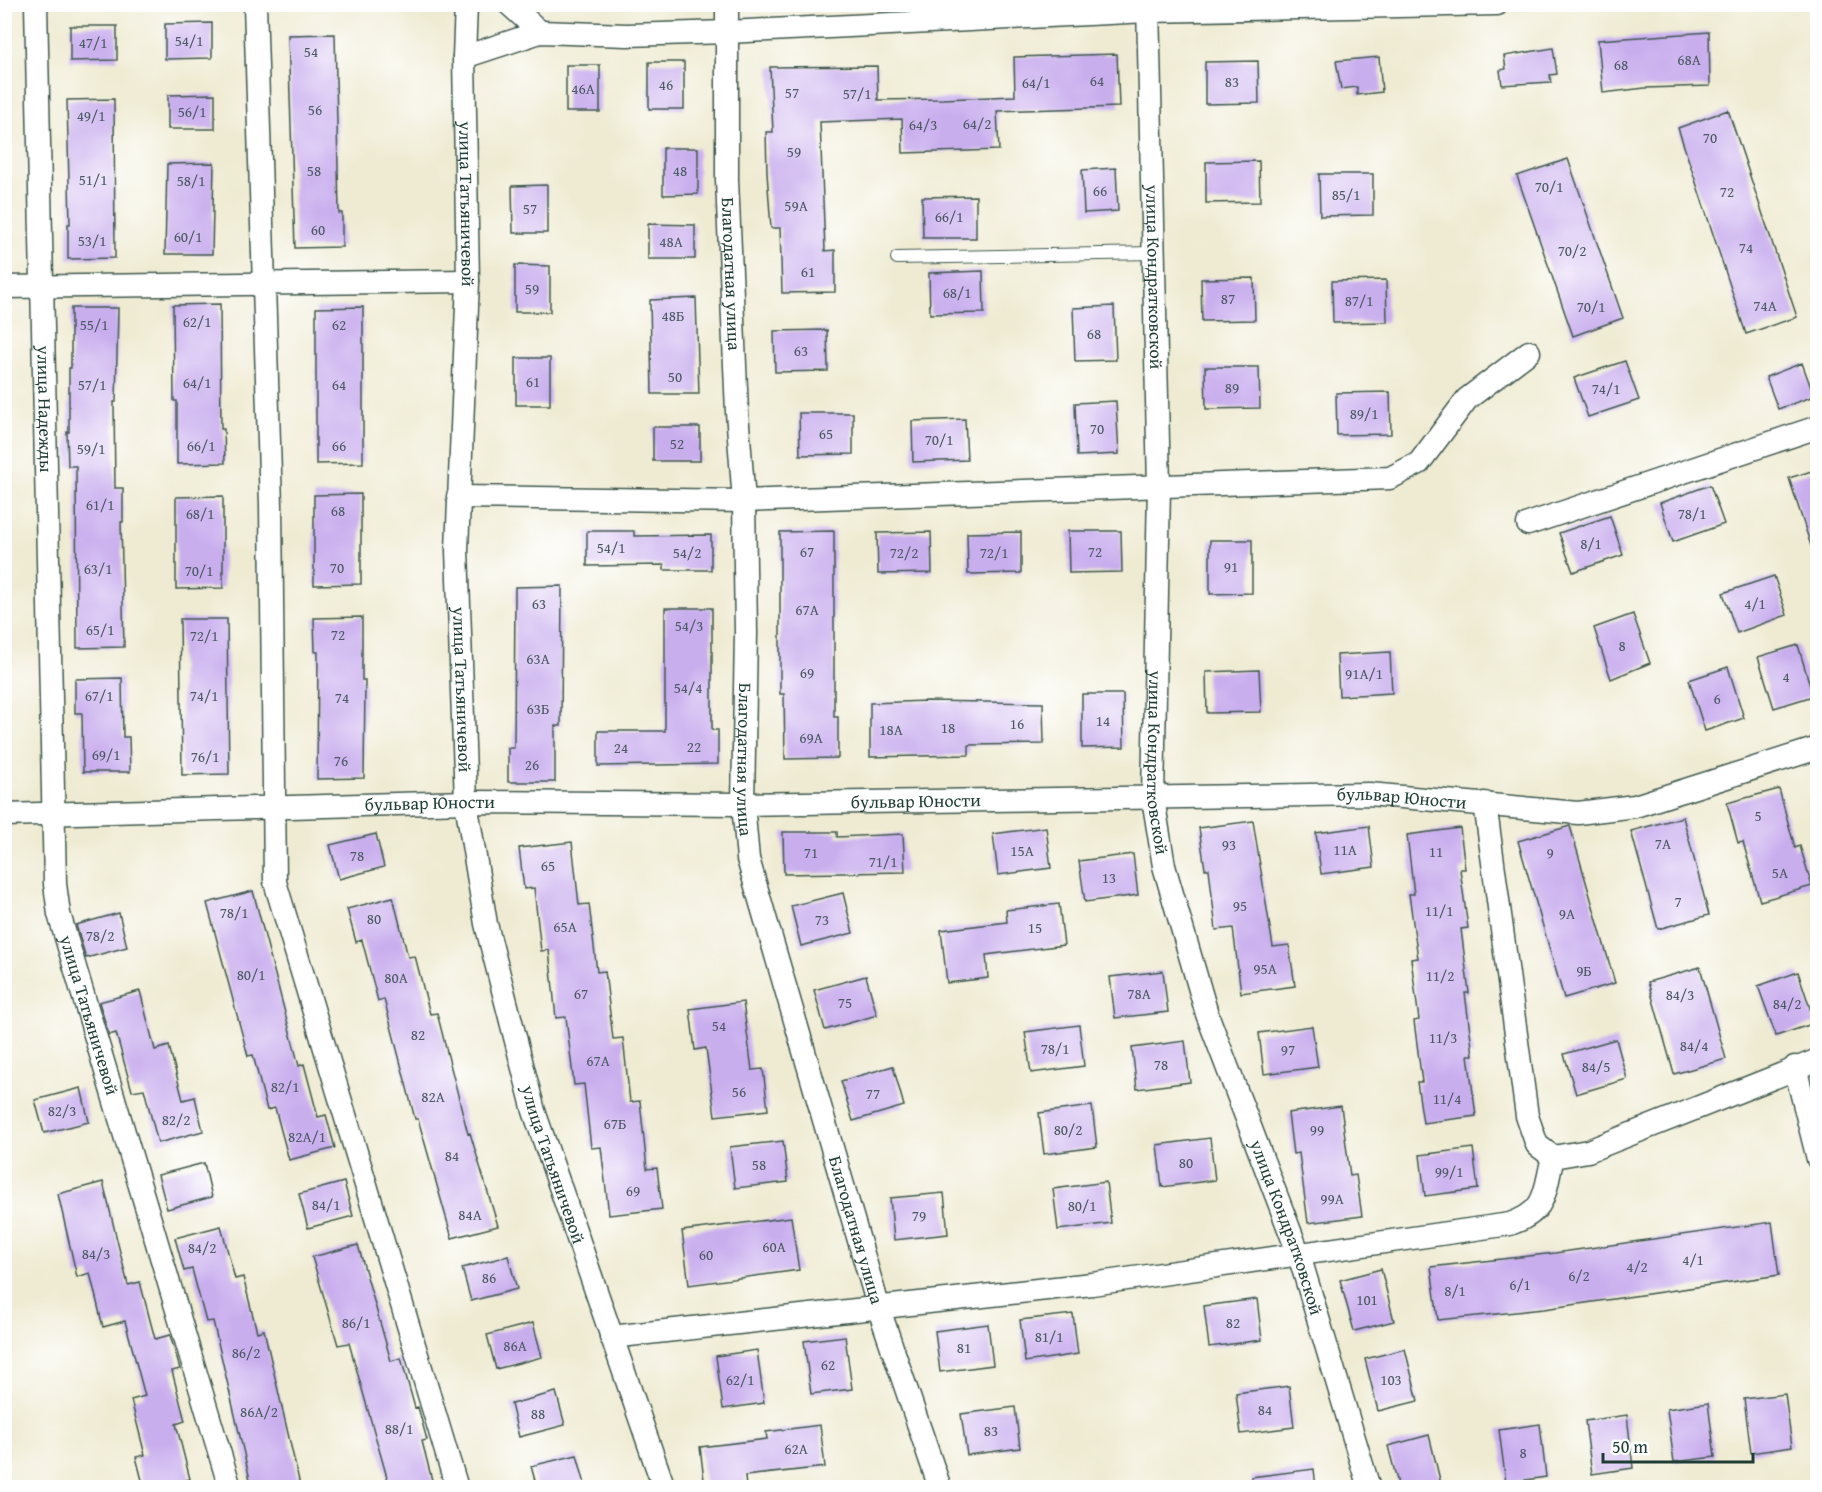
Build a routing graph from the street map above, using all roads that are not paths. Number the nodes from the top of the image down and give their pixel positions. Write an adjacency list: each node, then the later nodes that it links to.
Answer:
1 (36, 4): 16 (street, улица Надежды)
2 (255, 4): 14 (street)
3 (466, 4): 10 (street, улица Татьяничевой)
4 (509, 4): 8 (street)
5 (728, 4): 9 (street, Благодатная улица)
6 (1497, 4): 7 (street)
7 (1148, 8): 9 (street); 11 (street, улица Кондратковской)
8 (540, 32): 9 (street); 10 (street)
9 (728, 32): 21 (street, Благодатная улица)
10 (464, 57): 13 (street, улица Татьяничевой)
11 (1153, 253): 12 (lane); 19 (street, улица Кондратковской)
12 (897, 258)
13 (468, 280): 14 (street); 20 (street, улица Татьяничевой)
14 (263, 284): 16 (street); 28 (street)
15 (4, 287): 16 (street)
16 (44, 287): 29 (street, улица Надежды)
17 (1529, 352): 19 (street)
18 (1818, 427): 22 (street)
19 (1159, 487): 21 (street); 24 (street, улица Кондратковской)
20 (458, 497): 21 (street); 25 (street, улица Татьяничевой)
21 (744, 501): 27 (street, Благодатная улица)
22 (1528, 524)
23 (1818, 748): 26 (street, бульвар Юности)
24 (1153, 798): 26 (street, бульвар Юности); 27 (street, бульвар Юности); 35 (street, улица Кондратковской)
25 (466, 802): 27 (street, бульвар Юности); 28 (street, бульвар Юности); 37 (street, улица Татьяничевой)
26 (1485, 803): 33 (street)
27 (743, 804): 36 (street, Благодатная улица)
28 (273, 808): 29 (street, бульвар Юности); 39 (street)
29 (54, 814): 30 (street, бульвар Юности); 38 (street, улица Татьяничевой)
30 (4, 815)
31 (1818, 1060): 32 (street)
32 (1795, 1067): 33 (street); 34 (street)
33 (1553, 1157): 35 (street)
34 (1818, 1159)
35 (1299, 1255): 36 (street); 42 (street, улица Кондратковской)
36 (879, 1309): 37 (street); 41 (street, Благодатная улица)
37 (612, 1337): 40 (street, улица Татьяничевой)
38 (230, 1488)
39 (457, 1488)
40 (664, 1488)
41 (940, 1488)
42 (1369, 1488)

